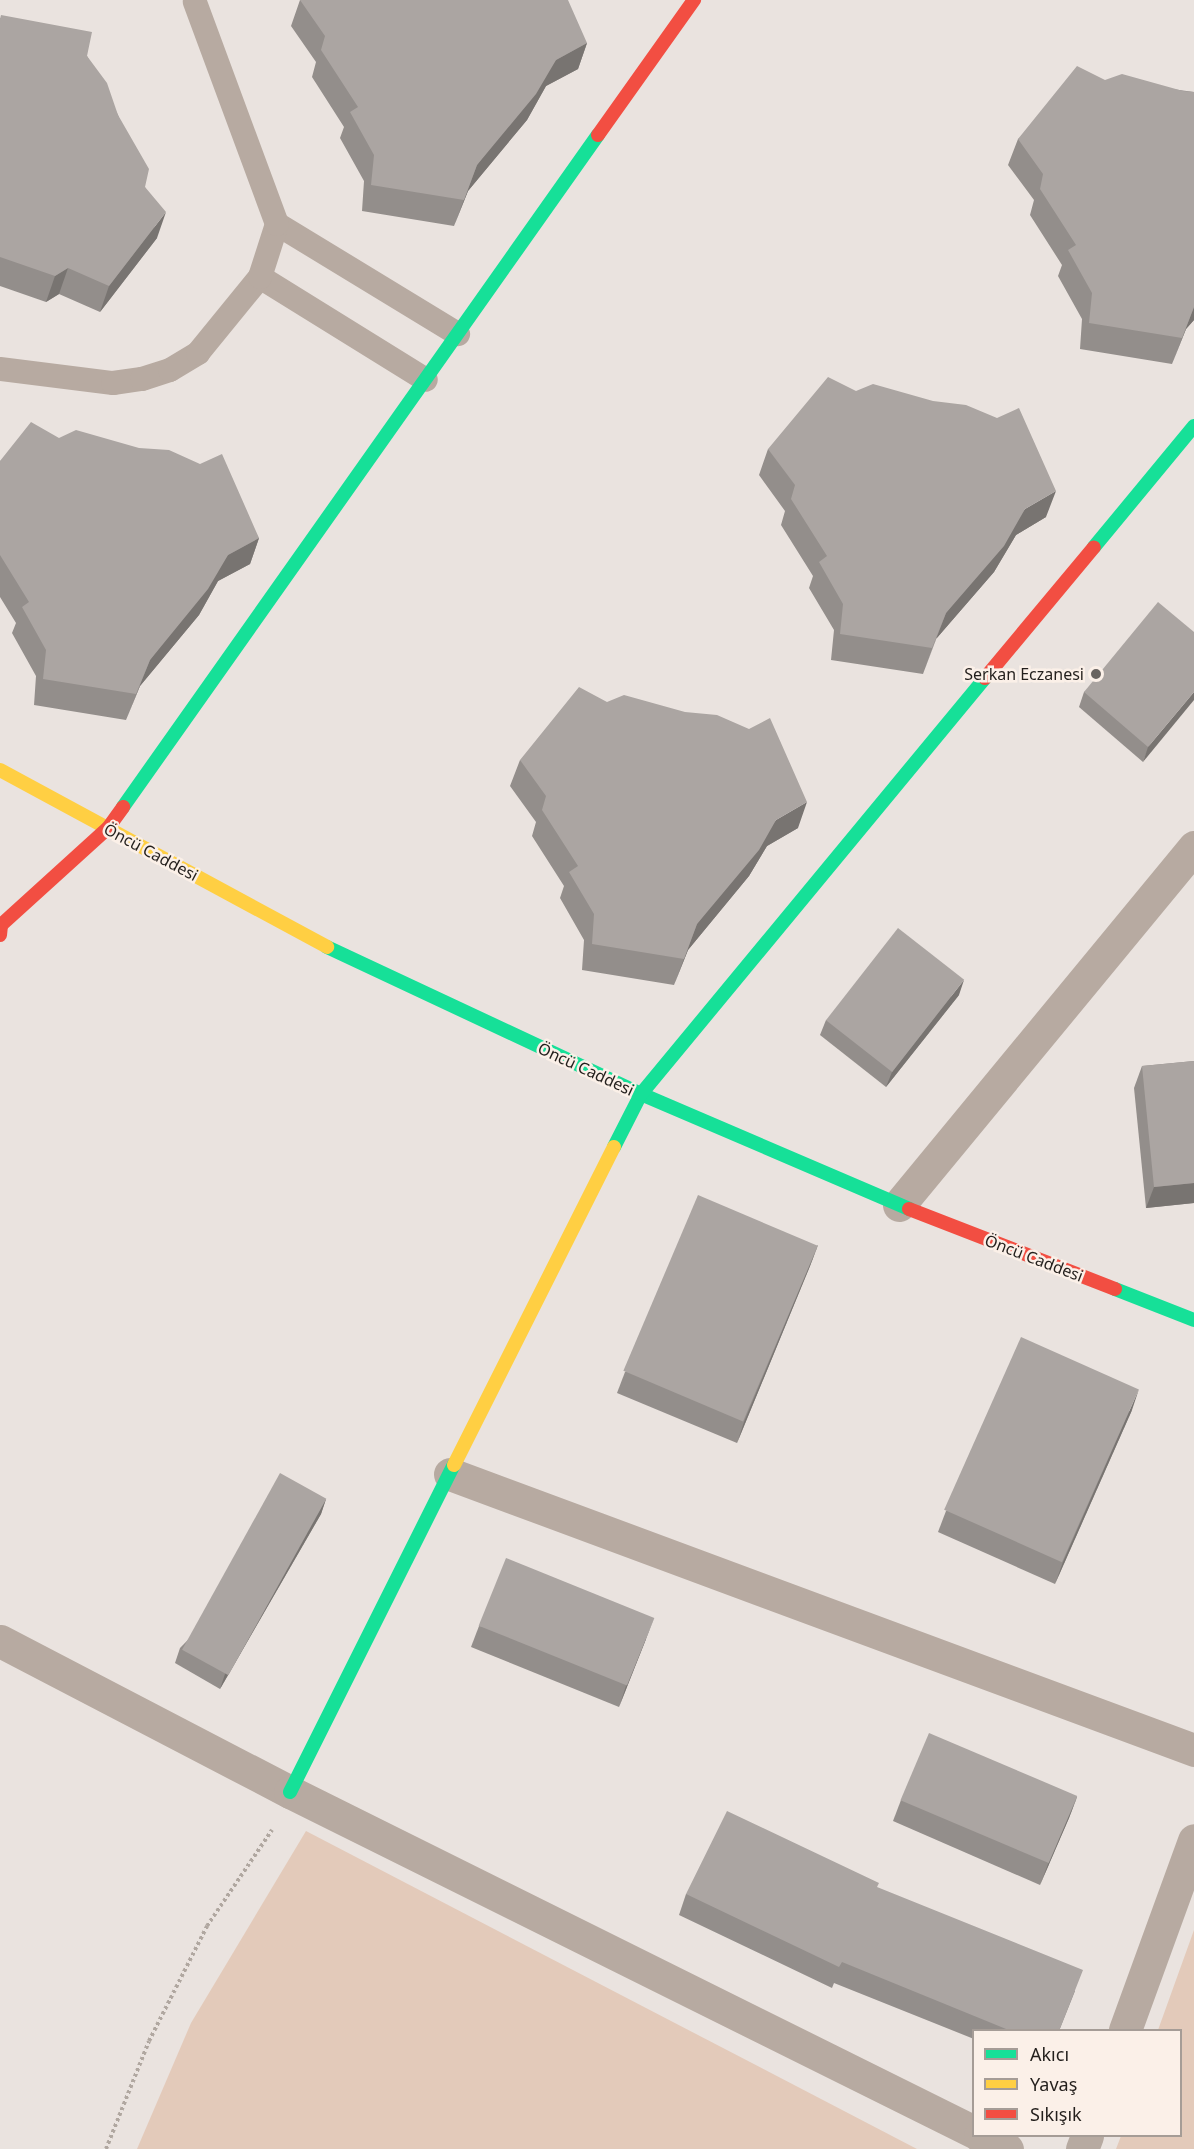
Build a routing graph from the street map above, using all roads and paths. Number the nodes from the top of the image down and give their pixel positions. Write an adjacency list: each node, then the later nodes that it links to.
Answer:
1 (694, 0): 5 (street)
2 (192, 1): 3 (lane)
3 (277, 224): 4 (lane); 5 (lane)
4 (260, 277): 6 (lane); 7 (lane)
5 (458, 334): 7 (street)
6 (0, 369)
7 (426, 380): 10 (street)
8 (1194, 426): 13 (street)
9 (0, 770): 10 (street, Öncü Caddesi)
10 (108, 828): 12 (street); 13 (street, Öncü Caddesi)
11 (1194, 848): 14 (street)
12 (0, 935)
13 (641, 1094): 14 (street, Öncü Caddesi); 16 (street)
14 (898, 1205): 15 (street, Öncü Caddesi)
15 (1194, 1320)
16 (450, 1474): 18 (street); 19 (street)
17 (0, 1641): 19 (street)
18 (1194, 1750)
19 (290, 1792): 22 (street); 24 (path)
20 (1194, 1840): 21 (street)
21 (1126, 2029)
22 (972, 2131)
23 (982, 2137): 25 (street)
24 (106, 2149)
25 (1007, 2149)

